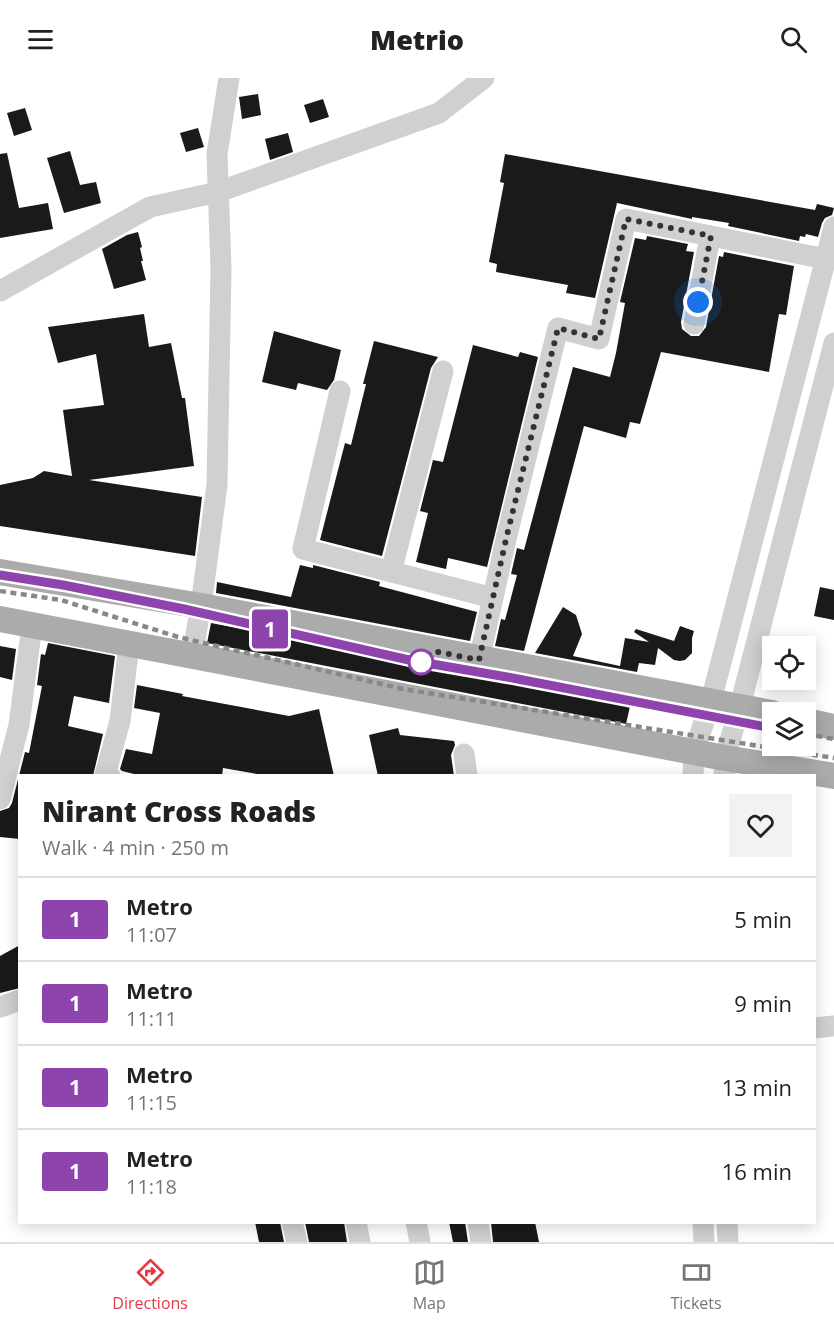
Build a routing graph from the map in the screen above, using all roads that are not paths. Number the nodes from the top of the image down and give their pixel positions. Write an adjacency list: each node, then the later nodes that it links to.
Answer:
1 (229, 78): 3 (street)
2 (484, 78): 3 (street)
3 (218, 192): 7 (street); 15 (street)
4 (834, 227): 6 (street)
5 (711, 236): 6 (street); 8 (street); 14 (street)
6 (826, 259): 21 (street)
7 (0, 291)
8 (694, 324)
9 (834, 344): 22 (street)
10 (444, 371): 13 (street)
11 (340, 392): 13 (street)
12 (0, 572): 15 (main road)
13 (391, 572): 14 (street)
14 (493, 598): 20 (street)
15 (201, 606): 19 (street); 20 (main road)
16 (0, 619): 17 (main road)
17 (32, 625): 18 (main road); 34 (street)
18 (129, 644): 19 (main road); 29 (street)
19 (192, 656): 27 (main road)
20 (479, 660): 21 (main road)
21 (711, 701): 22 (main road); 27 (street)
22 (740, 706): 23 (main road); 28 (street)
23 (762, 711)
24 (816, 723): 25 (main road)
25 (834, 727)
26 (464, 754): 30 (street)
27 (694, 764): 28 (main road)
28 (724, 767): 31 (main road)
29 (105, 774)
30 (467, 774)
31 (810, 774)
32 (816, 775): 33 (main road)
33 (834, 776)
34 (1, 792)
35 (18, 1001): 36 (street)
36 (0, 1006)
37 (834, 1026): 38 (street)
38 (816, 1028)
39 (292, 1224): 45 (street)
40 (356, 1224): 46 (street)
41 (416, 1224): 47 (street)
42 (478, 1224): 48 (street)
43 (703, 1224): 49 (street)
44 (727, 1224): 50 (street)
45 (297, 1242)
46 (360, 1242)
47 (420, 1242)
48 (481, 1242)
49 (704, 1242)
50 (728, 1242)

